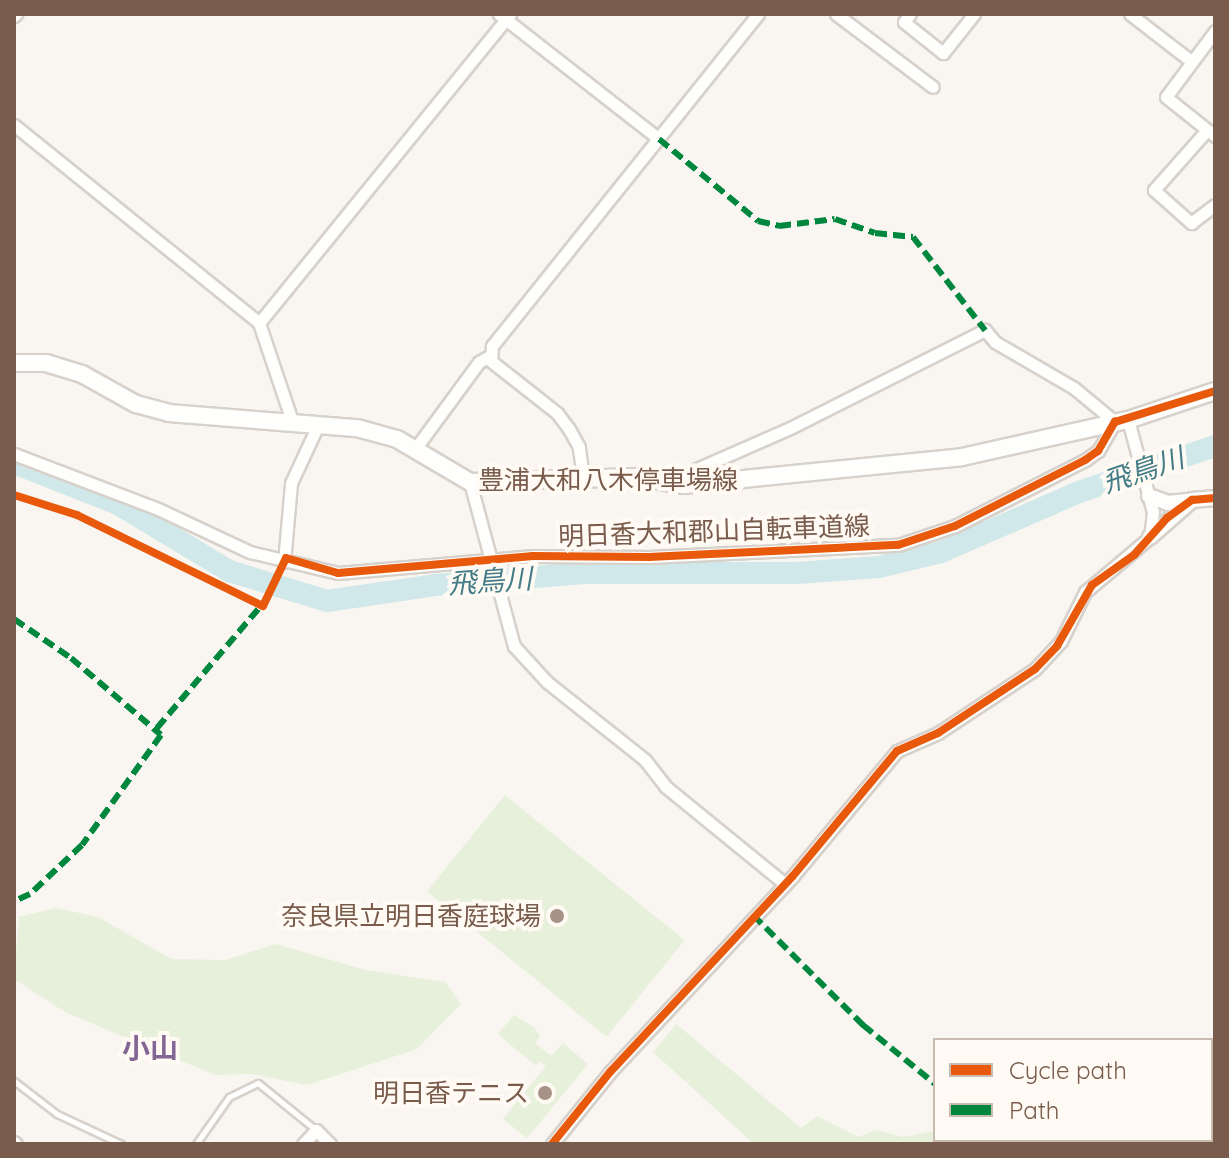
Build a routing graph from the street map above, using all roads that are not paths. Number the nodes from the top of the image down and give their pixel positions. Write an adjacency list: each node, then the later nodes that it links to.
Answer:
1 (758, 14): 12 (street)
2 (836, 14): 9 (street)
3 (910, 14): 4 (street)
4 (974, 14)
5 (1130, 14): 8 (street)
6 (505, 16): 12 (street); 14 (street)
7 (1215, 31): 8 (street)
8 (1192, 62): 11 (street)
9 (933, 87)
10 (14, 125): 14 (street)
11 (1211, 133): 13 (street)
12 (659, 139): 15 (street)
13 (1215, 205)
14 (259, 323): 18 (street)
15 (491, 355): 21 (street); 23 (street)
16 (14, 363): 18 (main road, 豊浦大和八木停車場線)
17 (1215, 391): 20 (main road, 豊浦大和八木停車場線)
18 (292, 421): 19 (main road, 豊浦大和八木停車場線)
19 (319, 423): 21 (main road, 豊浦大和八木停車場線); 30 (street)
20 (1125, 424): 25 (main road, 豊浦大和八木停車場線); 25 (street); 26 (street); 31 (street, 明日香大和郡山自転車道線)
21 (415, 449): 24 (main road, 豊浦大和八木停車場線)
22 (14, 454): 30 (street, 明日香大和郡山自転車道線)
23 (583, 477): 24 (main road, 豊浦大和八木停車場線); 25 (main road, 豊浦大和八木停車場線)
24 (470, 482): 31 (street)
25 (666, 482)
26 (1147, 491): 28 (street); 29 (street)
27 (1215, 498): 28 (street)
28 (1192, 500): 29 (street)
29 (1150, 537): 32 (street)
30 (284, 561): 31 (street, 明日香大和郡山自転車道線)
31 (494, 565): 32 (street)
32 (785, 884): 39 (street)
33 (14, 1081): 35 (lane)
34 (316, 1130): 36 (lane); 37 (street); 38 (street)
35 (121, 1144)
36 (196, 1144)
37 (303, 1144)
38 (330, 1144)
39 (552, 1144)

